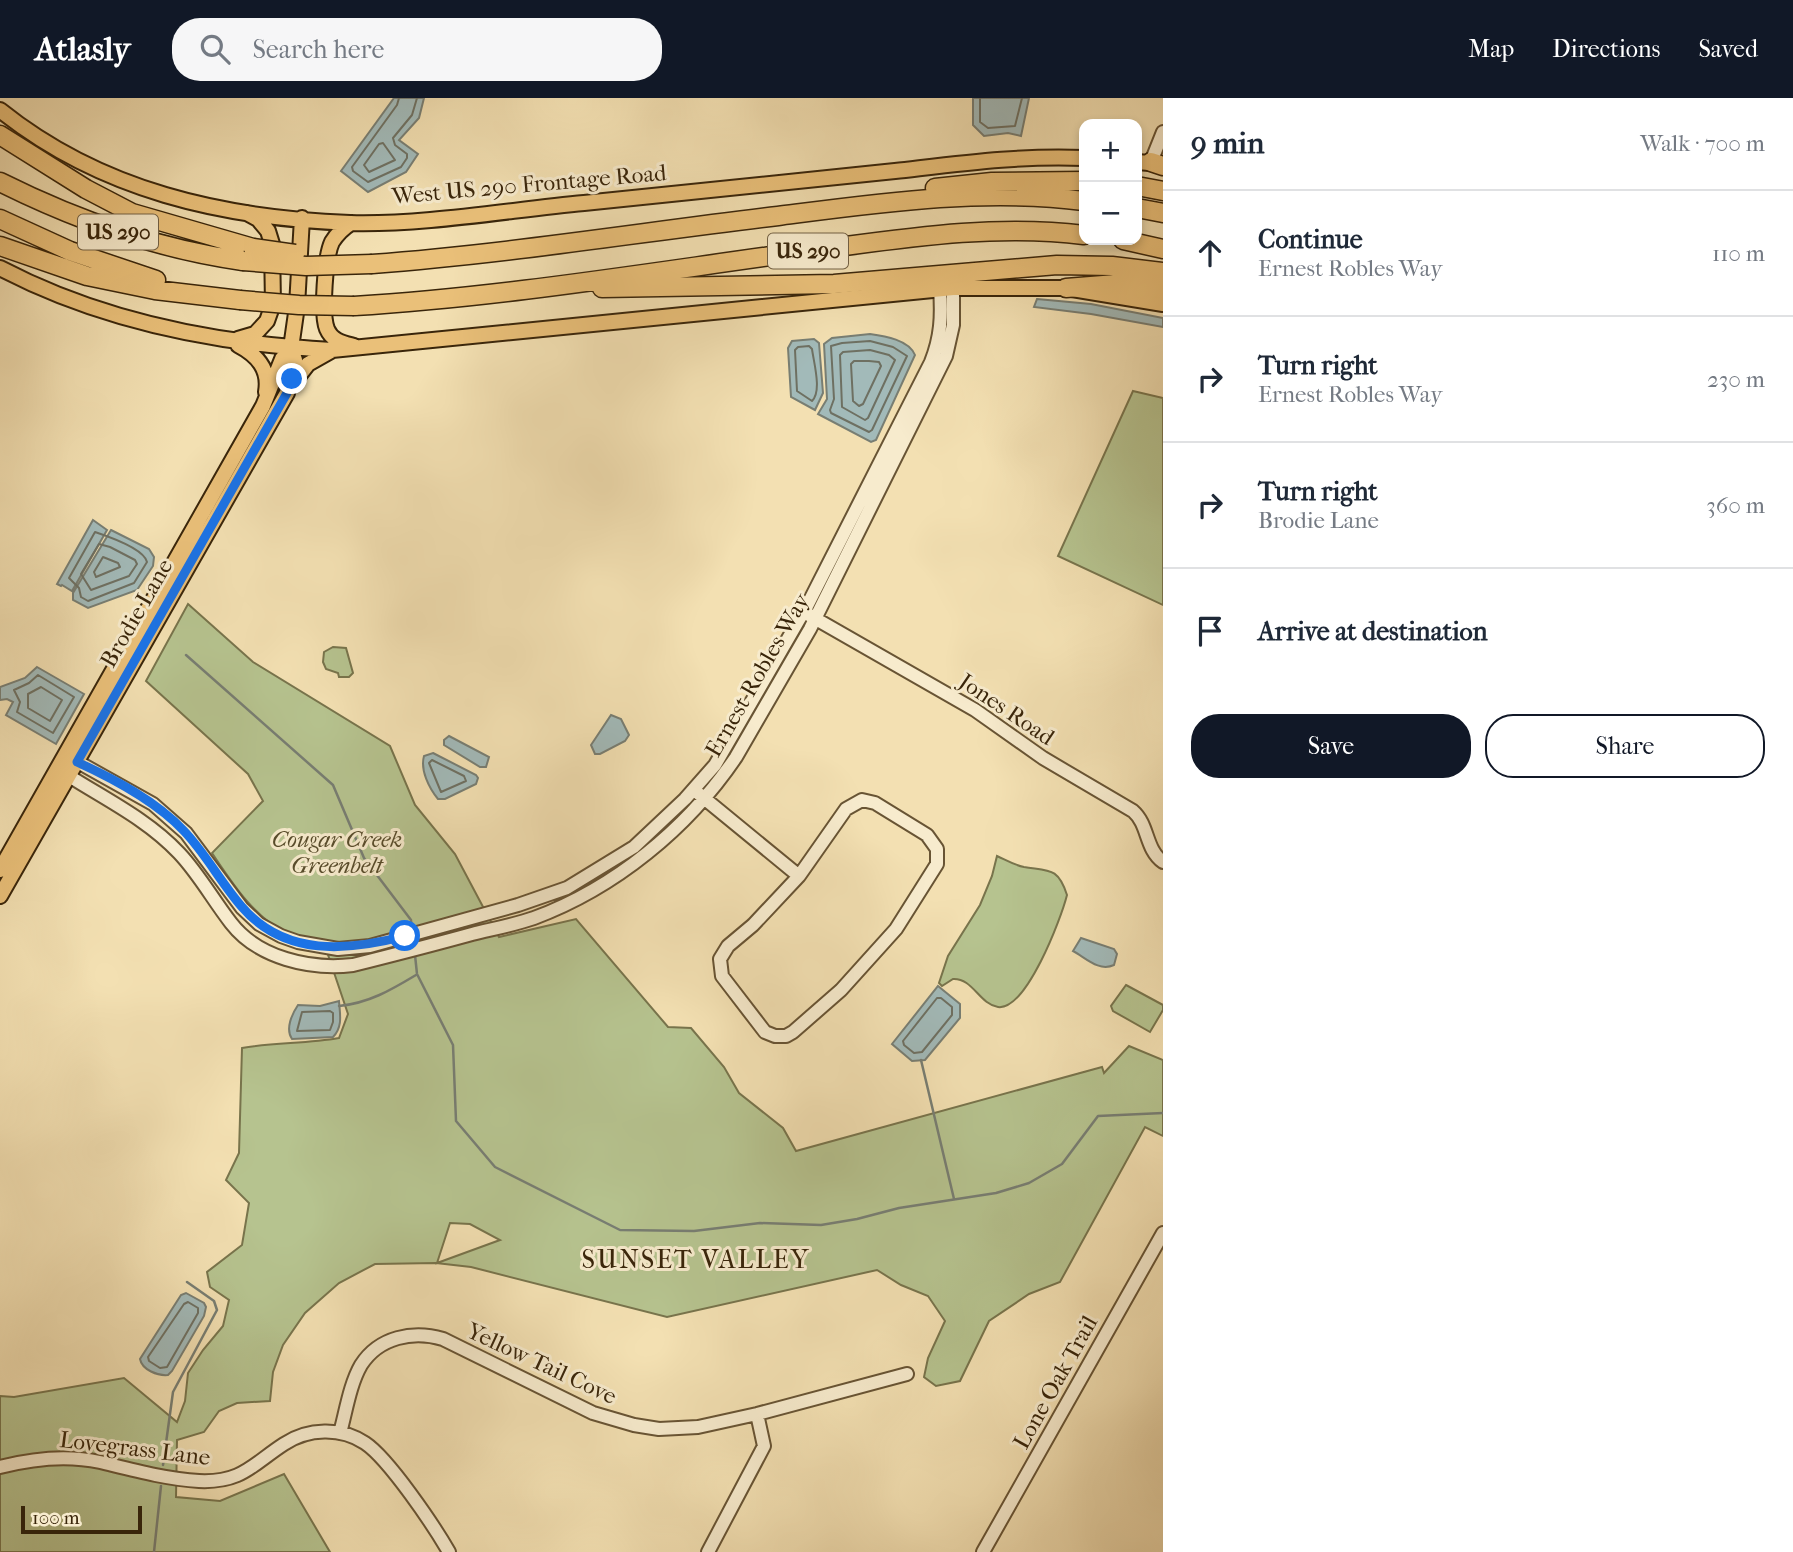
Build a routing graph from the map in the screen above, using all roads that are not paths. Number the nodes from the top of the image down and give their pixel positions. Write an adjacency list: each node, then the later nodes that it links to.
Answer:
1 (0, 110): 13 (main road, West US 290 Frontage Road)
2 (1163, 132): 5 (street)
3 (0, 135): 22 (highway)
4 (1079, 159): 17 (main road, West US 290 Frontage Road)
5 (1153, 163)
6 (1079, 181): 11 (highway)
7 (0, 182): 22 (highway, US 290)
8 (1142, 187): 9 (highway)
9 (1163, 191)
10 (1079, 201): 11 (highway, US 290)
11 (881, 202): 22 (highway, US 290, bridge)
12 (1142, 209): 14 (highway)
13 (246, 213): 15 (main road, West US 290 Frontage Road); 30 (main road)
14 (1163, 213)
15 (302, 218): 17 (main road, West US 290 Frontage Road); 31 (main road, Brodie Lane)
16 (0, 219): 28 (highway, US 290)
17 (351, 223): 32 (main road)
18 (1079, 234): 25 (highway, US 290)
19 (1142, 244): 21 (highway)
20 (0, 246): 28 (highway)
21 (1163, 249)
22 (248, 254)
23 (0, 268): 30 (main road)
24 (1162, 277): 25 (highway); 26 (highway)
25 (532, 288): 28 (highway, US 290, bridge)
26 (1066, 288): 27 (main road); 29 (main road)
27 (946, 289): 32 (main road); 37 (street, Ernest Robles Way)
28 (213, 296)
29 (1163, 304)
30 (230, 341): 31 (main road); 35 (main road)
31 (291, 348): 33 (main road); 34 (main road, Brodie Lane); 35 (main road, Brodie Lane)
32 (360, 348): 33 (main road)
33 (332, 350): 34 (main road)
34 (287, 393): 38 (main road, Brodie Lane)
35 (263, 406): 36 (main road, Brodie Lane)
36 (178, 556): 38 (main road); 39 (main road, Brodie Lane)
37 (809, 615): 40 (street, Ernest Robles Way); 41 (street, Jones Road)
38 (160, 616): 39 (main road, Brodie Lane)
39 (68, 765): 40 (street, Ernest Robles Way); 40 (street, Ernest Robles Way); 42 (main road, Brodie Lane); 44 (main road, Brodie Lane)
40 (699, 793): 43 (street)
41 (1163, 862)
42 (0, 870)
43 (799, 876): 43 (street)
44 (0, 896)
45 (1163, 1233): 52 (street, Lone Oak Trail)
46 (907, 1374): 47 (street, Yellow Tail Cove)
47 (757, 1414): 48 (street, Yellow Tail Cove); 51 (street)
48 (340, 1433): 49 (street, Lovegrass Lane); 50 (street, Lovegrass Lane)
49 (0, 1467)
50 (449, 1552)
51 (708, 1552)
52 (984, 1552)

